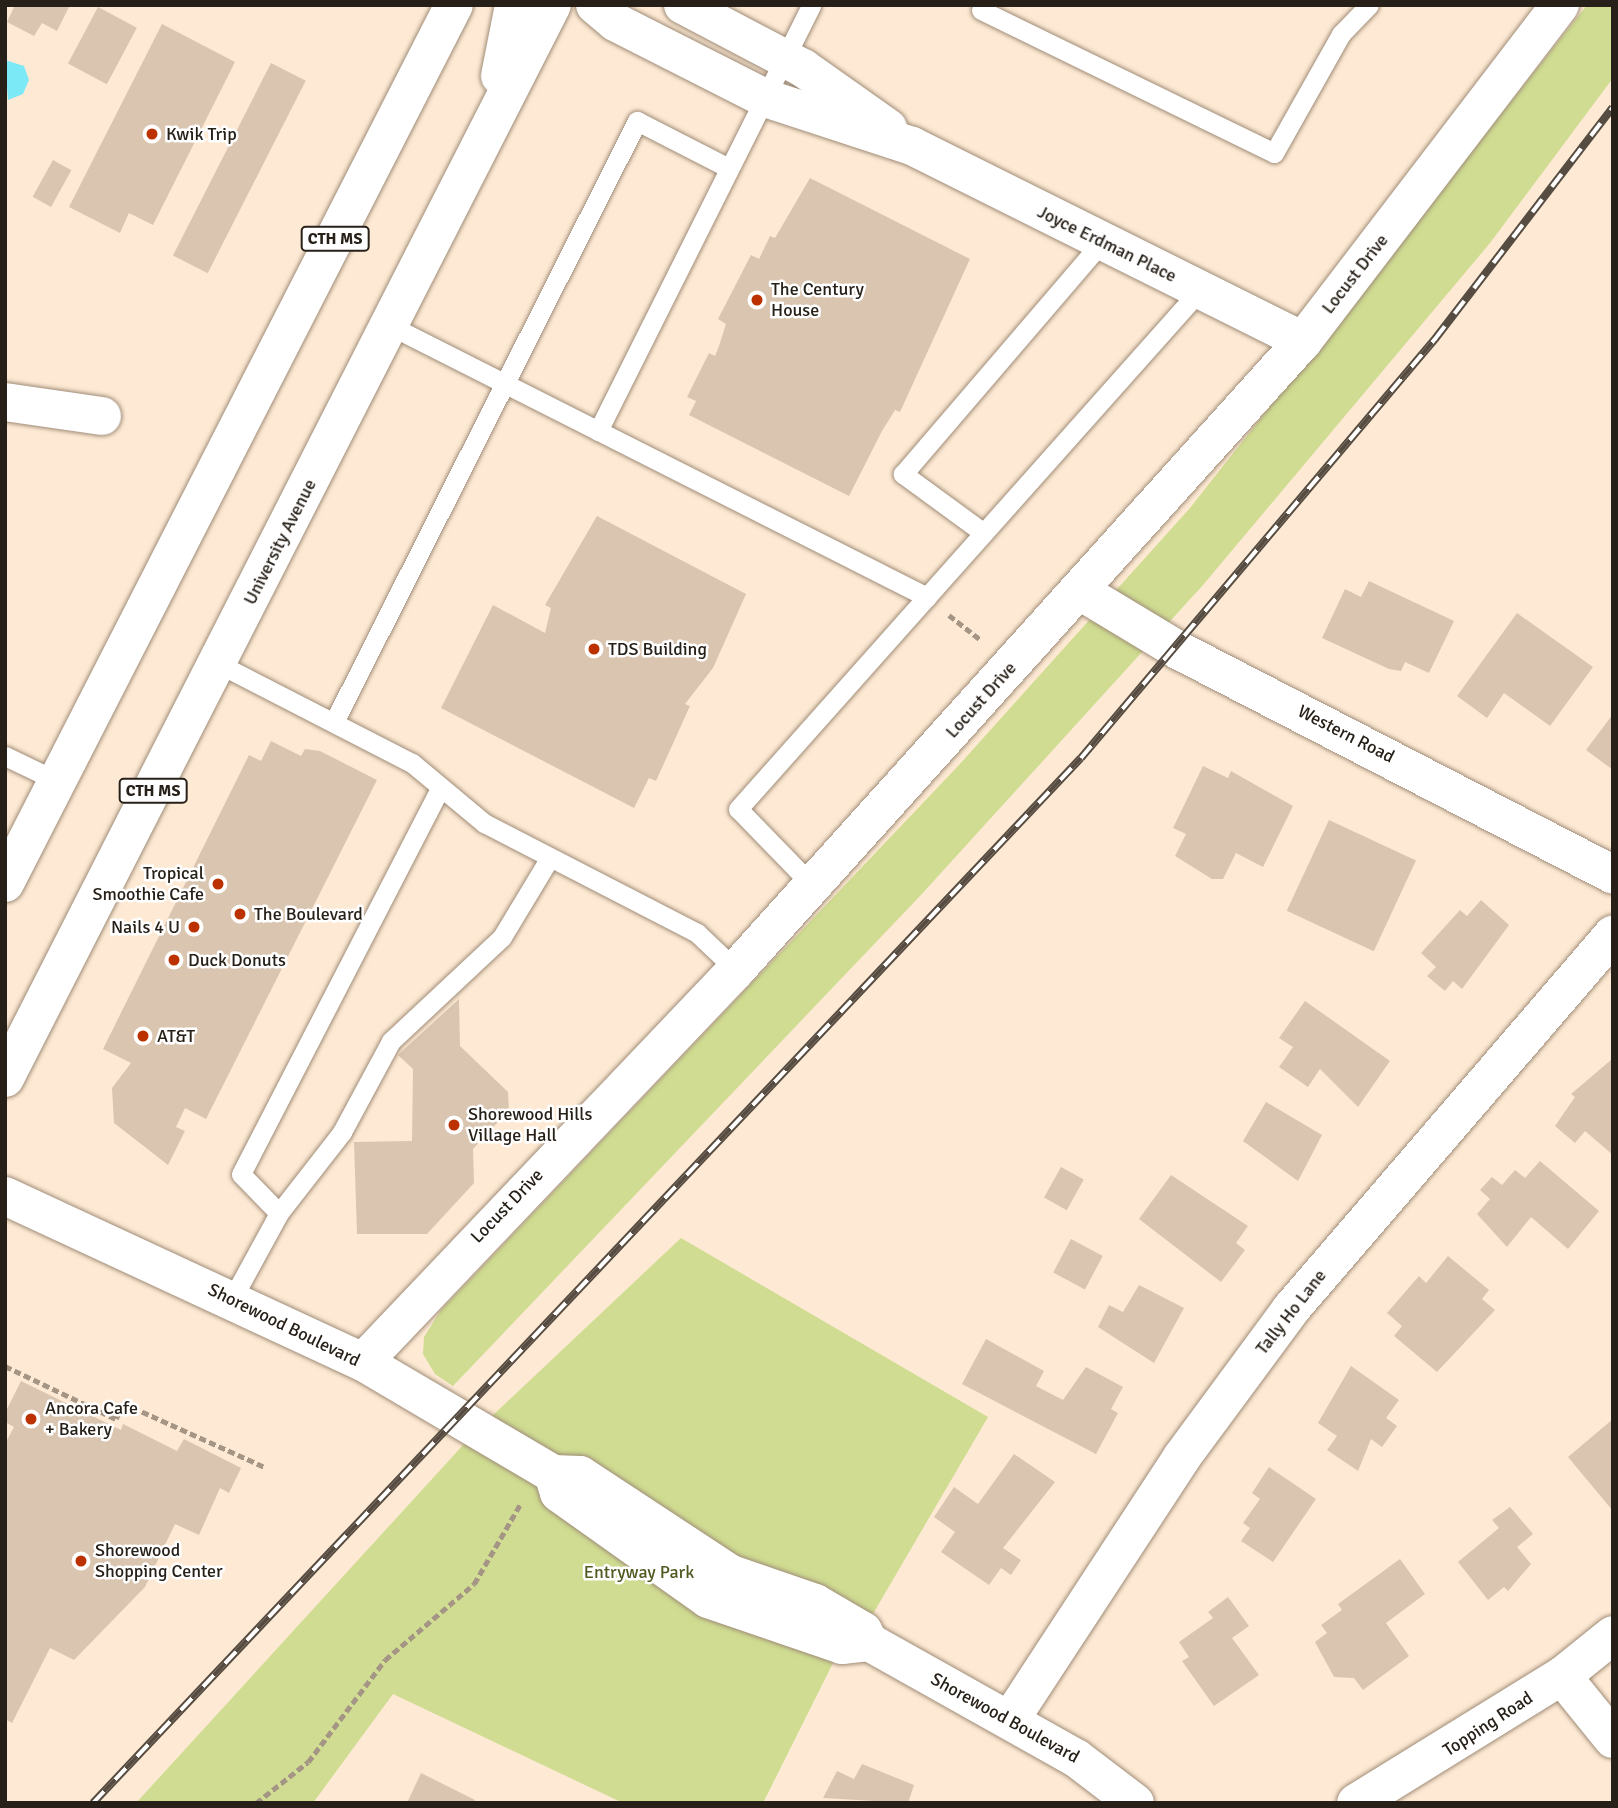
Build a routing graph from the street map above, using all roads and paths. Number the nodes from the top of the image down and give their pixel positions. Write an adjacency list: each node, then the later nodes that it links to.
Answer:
1 (454, 5): 30 (street, CTH MS)
2 (514, 5): 13 (street)
3 (552, 5): 13 (street, University Avenue / CTH MS)
4 (595, 5): 11 (street, Joyce Erdman Place)
5 (683, 5): 10 (street, Joyce Erdman Place)
6 (811, 5): 10 (lane)
7 (1369, 5): 9 (lane)
8 (1560, 5): 18 (street, Locust Drive)
9 (981, 10)
10 (785, 57): 11 (lane); 12 (street, Joyce Erdman Place)
11 (765, 98): 12 (street, Joyce Erdman Place); 14 (lane)
12 (912, 146): 15 (street, Joyce Erdman Place)
13 (472, 162): 17 (street, University Avenue / CTH MS)
14 (729, 168): 19 (lane); 22 (lane)
15 (1103, 242): 16 (street, Joyce Erdman Place); 23 (lane)
16 (1200, 290): 18 (street, Joyce Erdman Place); 23 (lane)
17 (389, 325): 19 (lane); 27 (street, University Avenue / CTH MS)
18 (1303, 341): 24 (street, Locust Drive)
19 (505, 383): 22 (lane); 28 (lane)
20 (5, 402): 21 (street)
21 (102, 416)
22 (598, 431): 25 (lane)
23 (981, 531): 25 (lane)
24 (1080, 591): 33 (street, Western Road); 35 (street, Locust Drive)
25 (927, 597): 26 (path); 35 (lane)
26 (993, 650)
27 (219, 664): 28 (lane); 38 (street, University Avenue / CTH MS)
28 (334, 722): 31 (lane)
29 (5, 756): 30 (lane)
30 (57, 781): 34 (street, CTH MS)
31 (439, 791): 32 (lane); 40 (lane)
32 (549, 859): 37 (lane); 40 (lane)
33 (1613, 875)
34 (5, 883)
35 (813, 886): 37 (street, Locust Drive)
36 (1613, 935): 48 (street, Tally Ho Lane)
37 (736, 970): 42 (street, Locust Drive)
38 (5, 1078)
39 (5, 1196): 41 (street, Shorewood Boulevard)
40 (279, 1213): 41 (lane)
41 (232, 1299): 42 (street, Shorewood Boulevard)
42 (363, 1362): 45 (street, Shorewood Boulevard)
43 (5, 1366): 44 (path)
44 (265, 1467)
45 (544, 1469): 48 (street, Shorewood Boulevard); 50 (path)
46 (1613, 1635): 47 (street, Topping Road)
47 (1562, 1676): 49 (street); 52 (street, Topping Road)
48 (1010, 1720): 51 (street, Shorewood Boulevard)
49 (1613, 1739)
50 (256, 1803)
51 (1135, 1803)
52 (1356, 1803)

